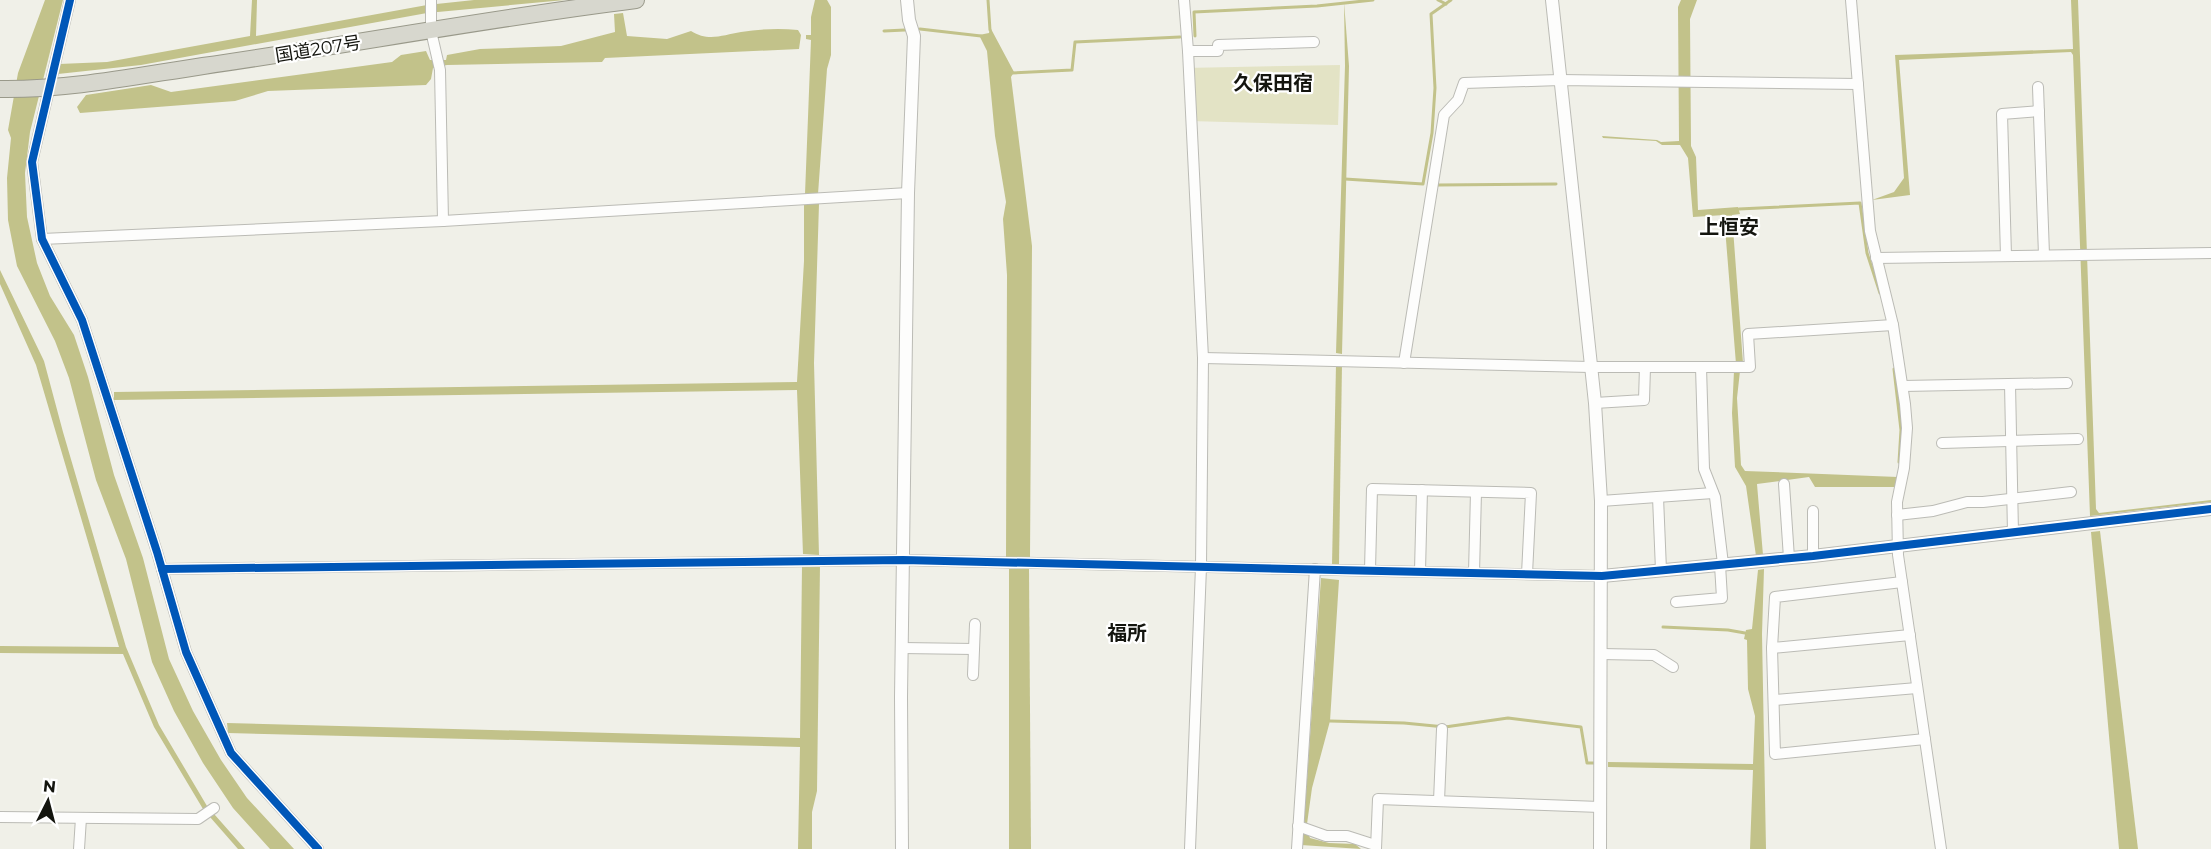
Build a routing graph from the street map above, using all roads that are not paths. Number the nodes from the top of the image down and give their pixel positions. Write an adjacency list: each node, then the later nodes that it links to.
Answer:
1 (70, 0): 13 (street)
2 (431, 0): 8 (street)
3 (636, 0): 8 (highway, 国道207号)
4 (907, 0): 17 (street)
5 (1184, 0): 10 (street)
6 (1552, 0): 11 (street)
7 (1851, 0): 12 (street)
8 (431, 25): 13 (highway, 国道207号); 18 (street)
9 (1314, 42): 10 (street)
10 (1188, 51): 25 (street)
11 (1560, 80): 12 (street); 26 (street); 27 (street)
12 (1858, 84): 23 (street)
13 (50, 86): 15 (highway, 国道207号); 19 (street)
14 (2038, 87): 16 (street)
15 (2, 89)
16 (2039, 111): 21 (street); 22 (street)
17 (908, 193): 18 (street); 52 (street)
18 (444, 221): 19 (street)
19 (42, 239): 55 (street)
20 (2211, 253): 21 (street)
21 (2044, 255): 22 (street)
22 (2006, 256): 23 (street)
23 (1876, 258): 24 (street)
24 (1893, 325): 29 (street); 32 (street)
25 (1203, 358): 26 (street); 54 (street)
26 (1404, 363): 27 (street)
27 (1590, 367): 28 (street); 33 (street)
28 (1645, 367): 29 (street); 33 (street)
29 (1701, 367): 41 (street)
30 (2067, 383): 31 (street)
31 (2010, 384): 32 (street); 35 (street)
32 (1903, 386): 47 (street)
33 (1595, 403): 44 (street)
34 (2078, 439): 35 (street)
35 (2011, 441): 36 (street); 43 (street)
36 (1942, 443)
37 (1784, 484): 51 (street)
38 (1422, 490): 39 (street); 57 (street); 59 (street)
39 (1476, 492): 60 (street); 61 (street)
40 (2071, 492): 43 (street)
41 (1713, 493): 42 (street); 53 (street)
42 (1658, 497): 44 (street); 58 (street)
43 (2013, 499): 47 (street); 48 (street)
44 (1601, 501): 62 (street)
45 (2211, 509): 48 (street)
46 (1813, 511): 50 (street)
47 (1897, 515): 49 (street)
48 (2013, 533): 49 (street)
49 (1898, 546): 50 (street); 63 (street)
50 (1813, 556): 51 (street)
51 (1789, 558): 53 (street)
52 (903, 560): 54 (street); 55 (street); 67 (street)
53 (1721, 564): 58 (street); 64 (street)
54 (1201, 567): 56 (street); 87 (street)
55 (162, 569): 85 (street)
56 (1315, 569): 57 (street); 82 (street)
57 (1370, 570): 59 (street)
58 (1661, 570): 62 (street)
59 (1420, 571): 60 (street)
60 (1474, 573): 61 (street)
61 (1527, 574): 62 (street)
62 (1602, 576): 70 (street)
63 (1902, 582): 66 (street); 68 (street)
64 (1676, 602)
65 (975, 624): 69 (street)
66 (1910, 635): 68 (street); 73 (street)
67 (902, 648): 69 (street); 86 (street)
68 (1772, 648): 74 (street)
69 (974, 649): 72 (street)
70 (1601, 654): 71 (street); 78 (street)
71 (1673, 667)
72 (974, 675)
73 (1917, 688): 74 (street); 76 (street)
74 (1774, 700): 76 (street)
75 (1442, 729): 77 (street)
76 (1925, 740): 90 (street)
77 (1439, 801): 78 (street); 83 (street)
78 (1600, 807): 89 (street)
79 (214, 808): 81 (street)
80 (0, 817): 81 (street)
81 (81, 818): 84 (street)
82 (1298, 826): 83 (street); 88 (street)
83 (1375, 847)
84 (80, 849)
85 (318, 849)
86 (902, 849)
87 (1190, 849)
88 (1296, 849)
89 (1600, 849)
90 (1941, 849)

